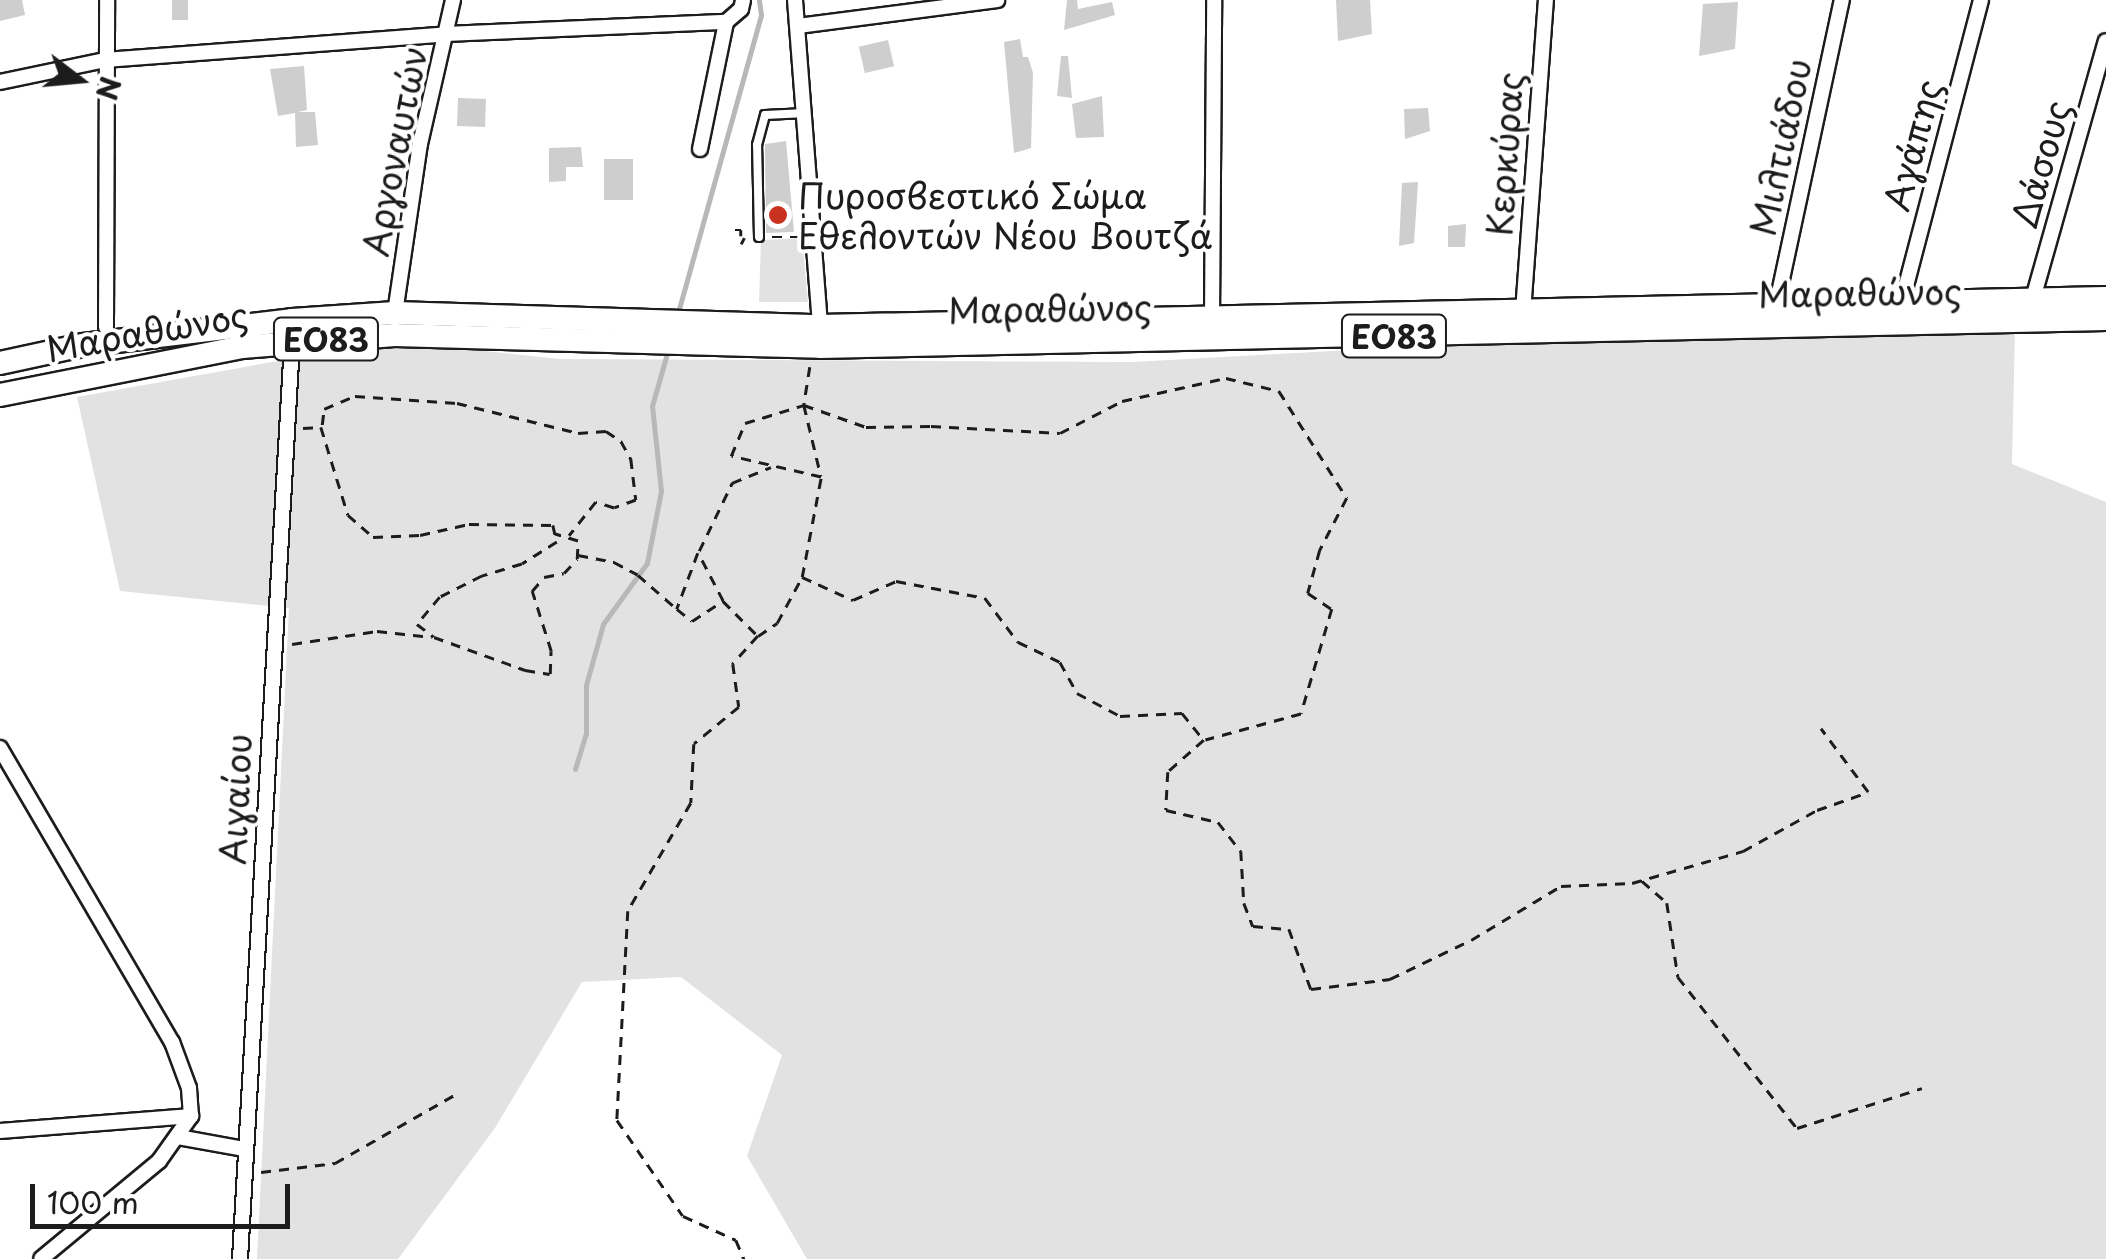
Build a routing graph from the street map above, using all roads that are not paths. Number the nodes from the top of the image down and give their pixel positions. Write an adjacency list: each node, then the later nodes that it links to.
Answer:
1 (108, 0): 14 (street)
2 (453, 0): 12 (street, Αργοναυτών)
3 (743, 0): 10 (street)
4 (795, 0): 11 (street)
5 (997, 0): 11 (street)
6 (1214, 0): 25 (street)
7 (1546, 0): 23 (street, Κερκύρας)
8 (1842, 0): 22 (street, Μιλτιάδου)
9 (1982, 0): 21 (street, Αγάπης)
10 (726, 22): 12 (street); 17 (street)
11 (798, 26): 16 (street)
12 (447, 34): 14 (street); 24 (street, Αργοναυτών)
13 (2106, 42): 20 (street, Δάσους)
14 (105, 60): 15 (street); 27 (street)
15 (0, 82)
16 (806, 113): 18 (lane); 29 (street)
17 (700, 149)
18 (759, 237)
19 (2106, 298): 20 (main road, Μαραθώνος / ΕΟ83)
20 (2032, 302): 21 (main road, Μαραθώνος / ΕΟ83)
21 (1900, 305): 22 (main road, Μαραθώνος / ΕΟ83)
22 (1776, 307): 23 (main road, Μαραθώνος / ΕΟ83)
23 (1522, 312): 25 (main road, Μαραθώνος / ΕΟ83)
24 (395, 313): 28 (main road, Μαραθώνος / ΕΟ83); 31 (main road, Μαραθώνος / ΕΟ83)
25 (1212, 318): 29 (main road, Μαραθώνος / ΕΟ83)
26 (2106, 319): 29 (main road, Μαραθώνος / ΕΟ83)
27 (106, 327)
28 (659, 332): 29 (main road, Μαραθώνος / ΕΟ83); 30 (main road, Μαραθώνος / ΕΟ83)
29 (820, 336)
30 (292, 342): 32 (main road, Μαραθώνος / ΕΟ83); 37 (street, Αιγαίου)
31 (0, 363)
32 (0, 395)
33 (0, 748): 34 (street)
34 (191, 1116): 35 (street); 36 (street)
35 (0, 1131)
36 (178, 1138): 37 (street); 38 (street)
37 (245, 1148): 39 (street, Αιγαίου)
38 (41, 1259)
39 (240, 1259)

